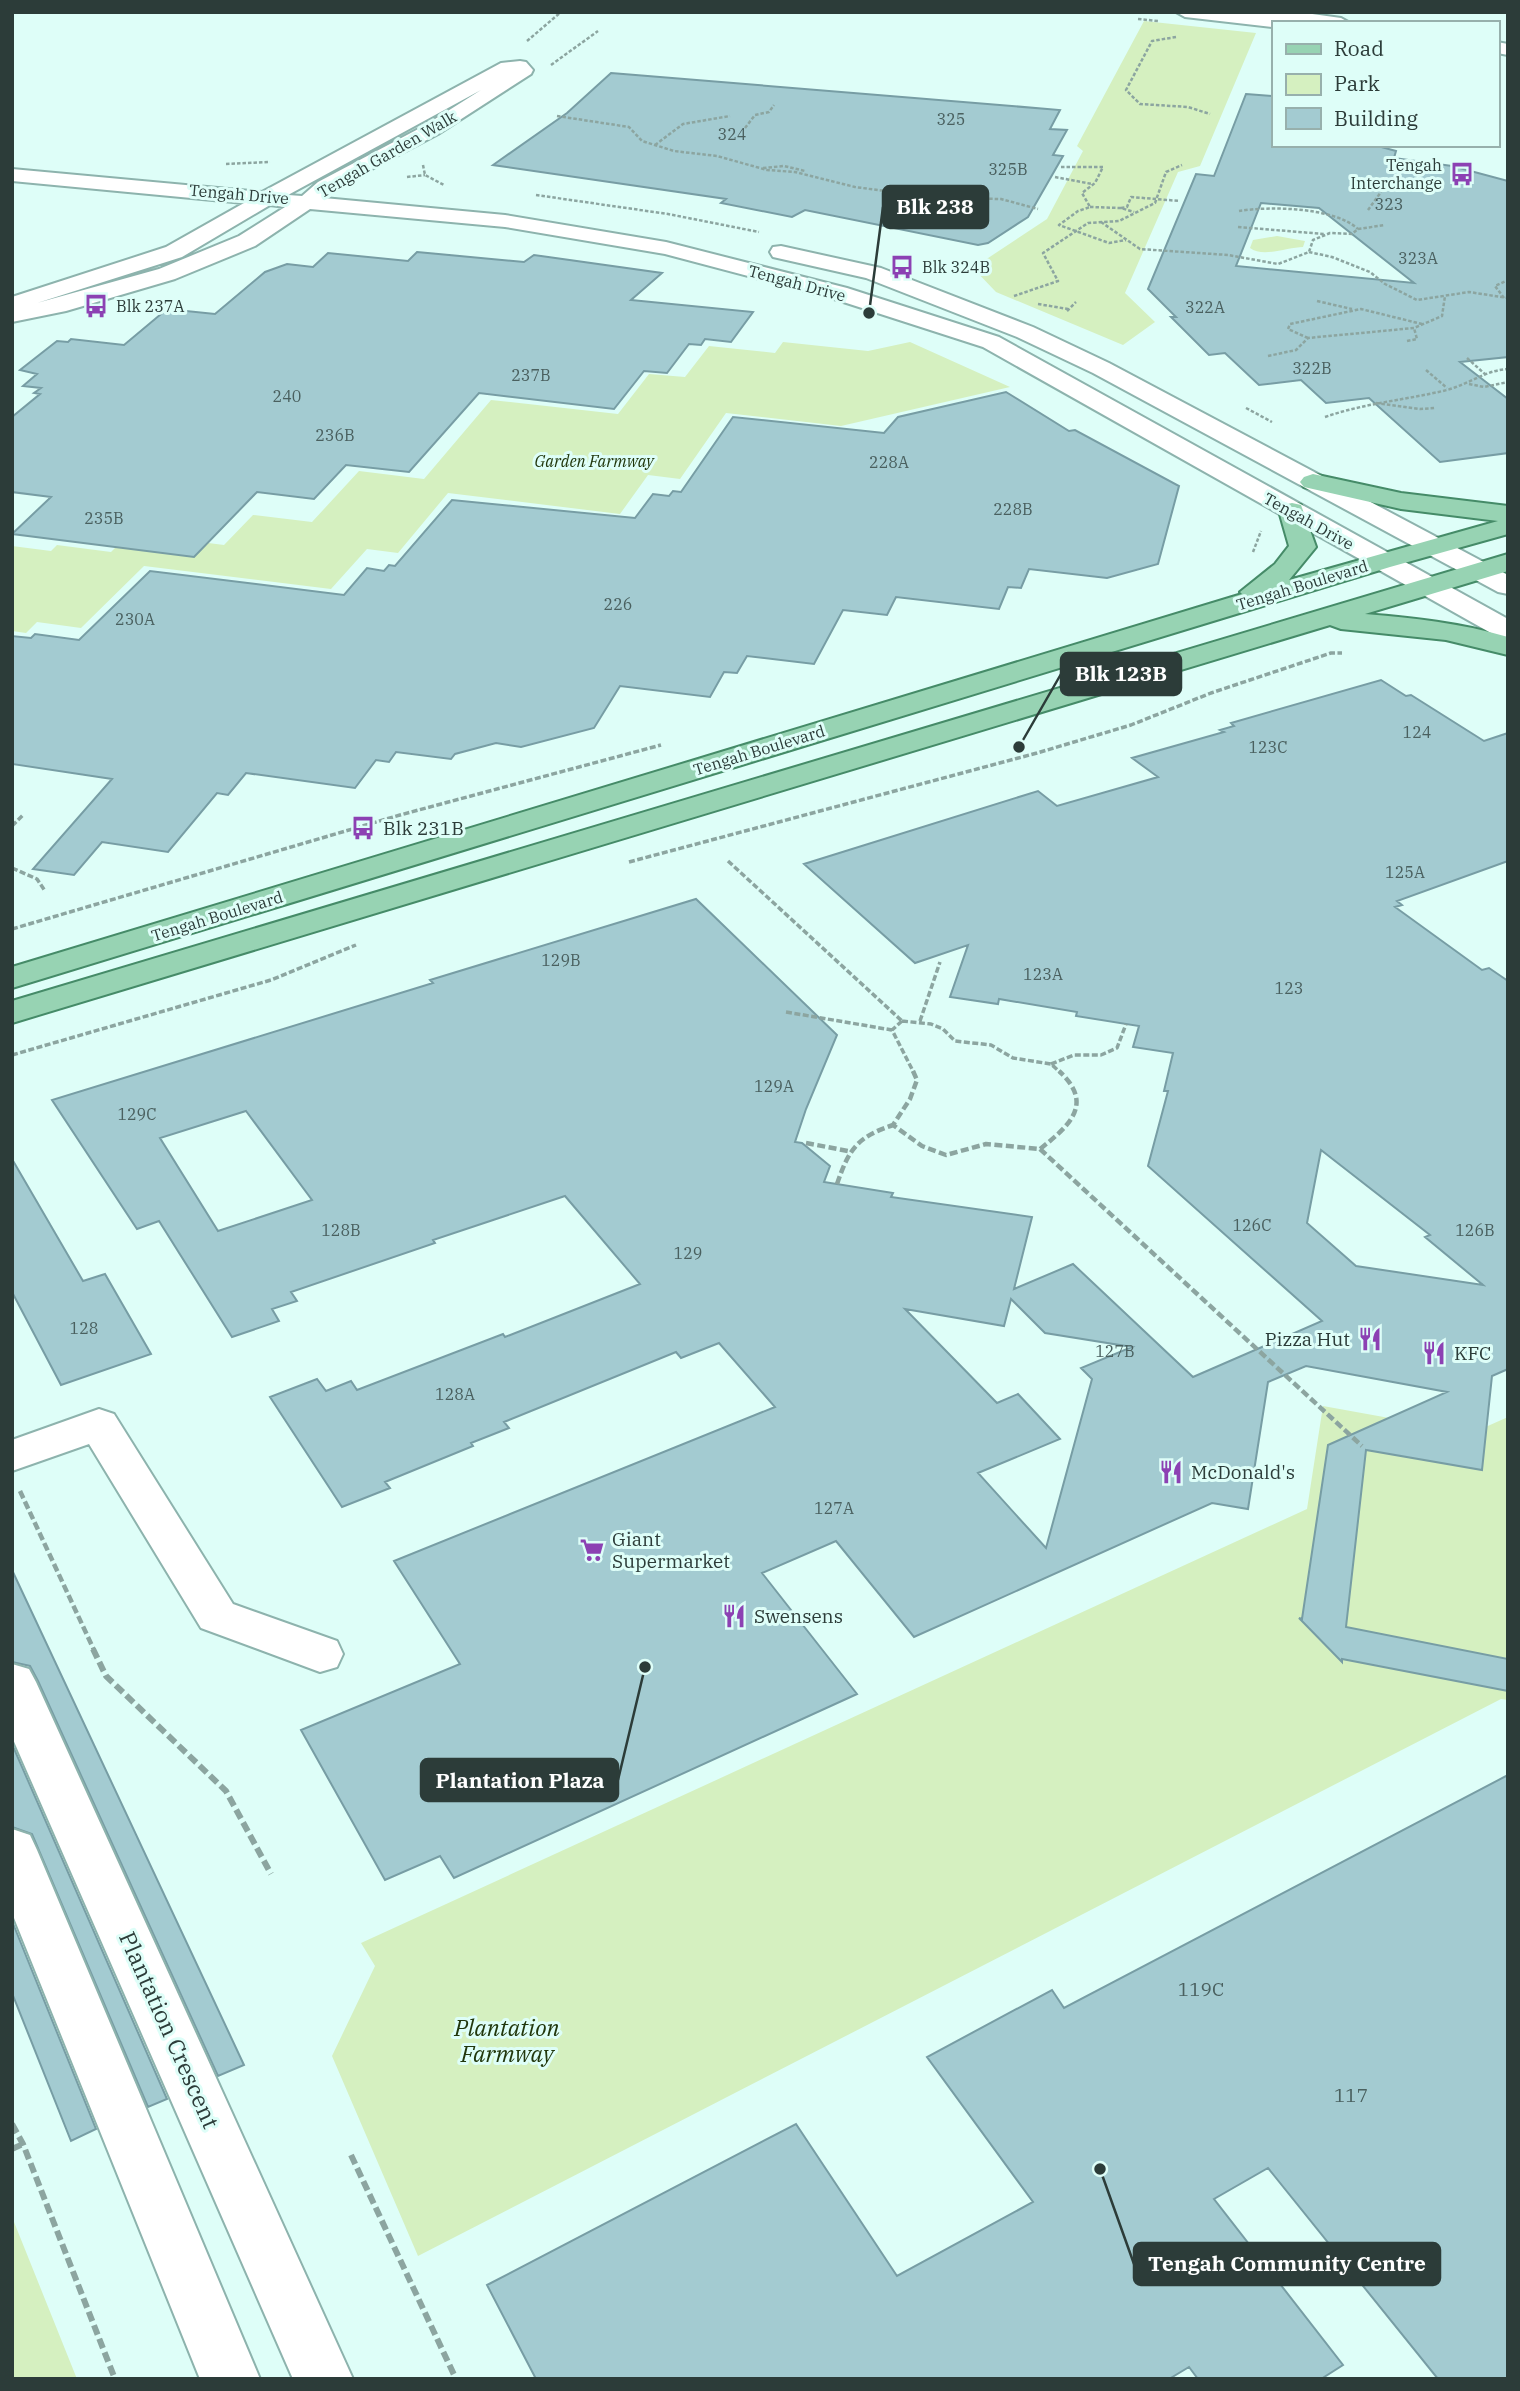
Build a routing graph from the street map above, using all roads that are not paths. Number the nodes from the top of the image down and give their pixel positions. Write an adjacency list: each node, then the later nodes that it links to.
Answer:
1 (1185, 12): 4 (street)
2 (1254, 12): 3 (street)
3 (1325, 21)
4 (1272, 22)
5 (394, 150): 8 (street, Tengah Garden Walk); 11 (street); 12 (street, Tengah Garden Walk)
6 (12, 158): 9 (street, Tengah Drive)
7 (212, 169): 9 (street)
8 (285, 171): 9 (street, Tengah Drive); 12 (street, Tengah Drive); 14 (street, Tengah Garden Walk)
9 (177, 173)
10 (12, 175): 13 (street, Tengah Drive)
11 (396, 176)
12 (325, 186): 15 (street, Tengah Garden Walk); 16 (street, Tengah Drive)
13 (161, 188): 14 (street, Tengah Drive); 18 (street)
14 (273, 197): 15 (street, Tengah Drive); 18 (street, Tengah Garden Walk)
15 (308, 201): 16 (street, Tengah Drive); 19 (street, Tengah Garden Walk)
16 (445, 203): 17 (street, Tengah Drive); 19 (street); 24 (street, Tengah Drive)
17 (695, 233)
18 (206, 235): 21 (street, Tengah Garden Walk)
19 (247, 241): 22 (street, Tengah Garden Walk)
20 (759, 247): 23 (street, Tengah Drive)
21 (12, 304)
22 (12, 315)
23 (1313, 482): 25 (main road); 27 (street, Tengah Drive)
24 (1292, 512): 28 (street, Tengah Drive); 33 (main road)
25 (1508, 514)
26 (1508, 526): 27 (main road, Tengah Boulevard)
27 (1433, 547): 28 (main road, Tengah Boulevard); 30 (street, Tengah Drive)
28 (1380, 561): 31 (street, Tengah Drive); 33 (main road, Tengah Boulevard)
29 (1508, 562): 30 (main road, Tengah Boulevard)
30 (1479, 571): 31 (main road, Tengah Boulevard); 32 (street, Tengah Drive)
31 (1426, 586): 34 (main road, Tengah Boulevard); 35 (street, Tengah Drive)
32 (1508, 586)
33 (1235, 605): 37 (main road, Tengah Boulevard)
34 (1321, 620): 36 (main road); 37 (main road, Tengah Boulevard)
35 (1508, 631)
36 (1508, 646)
37 (16, 1004)
38 (15, 1471): 39 (street)
39 (320, 1654)
40 (12, 1682): 43 (street, Plantation Crescent)
41 (12, 1850): 42 (street)
42 (230, 2379)
43 (323, 2379)

